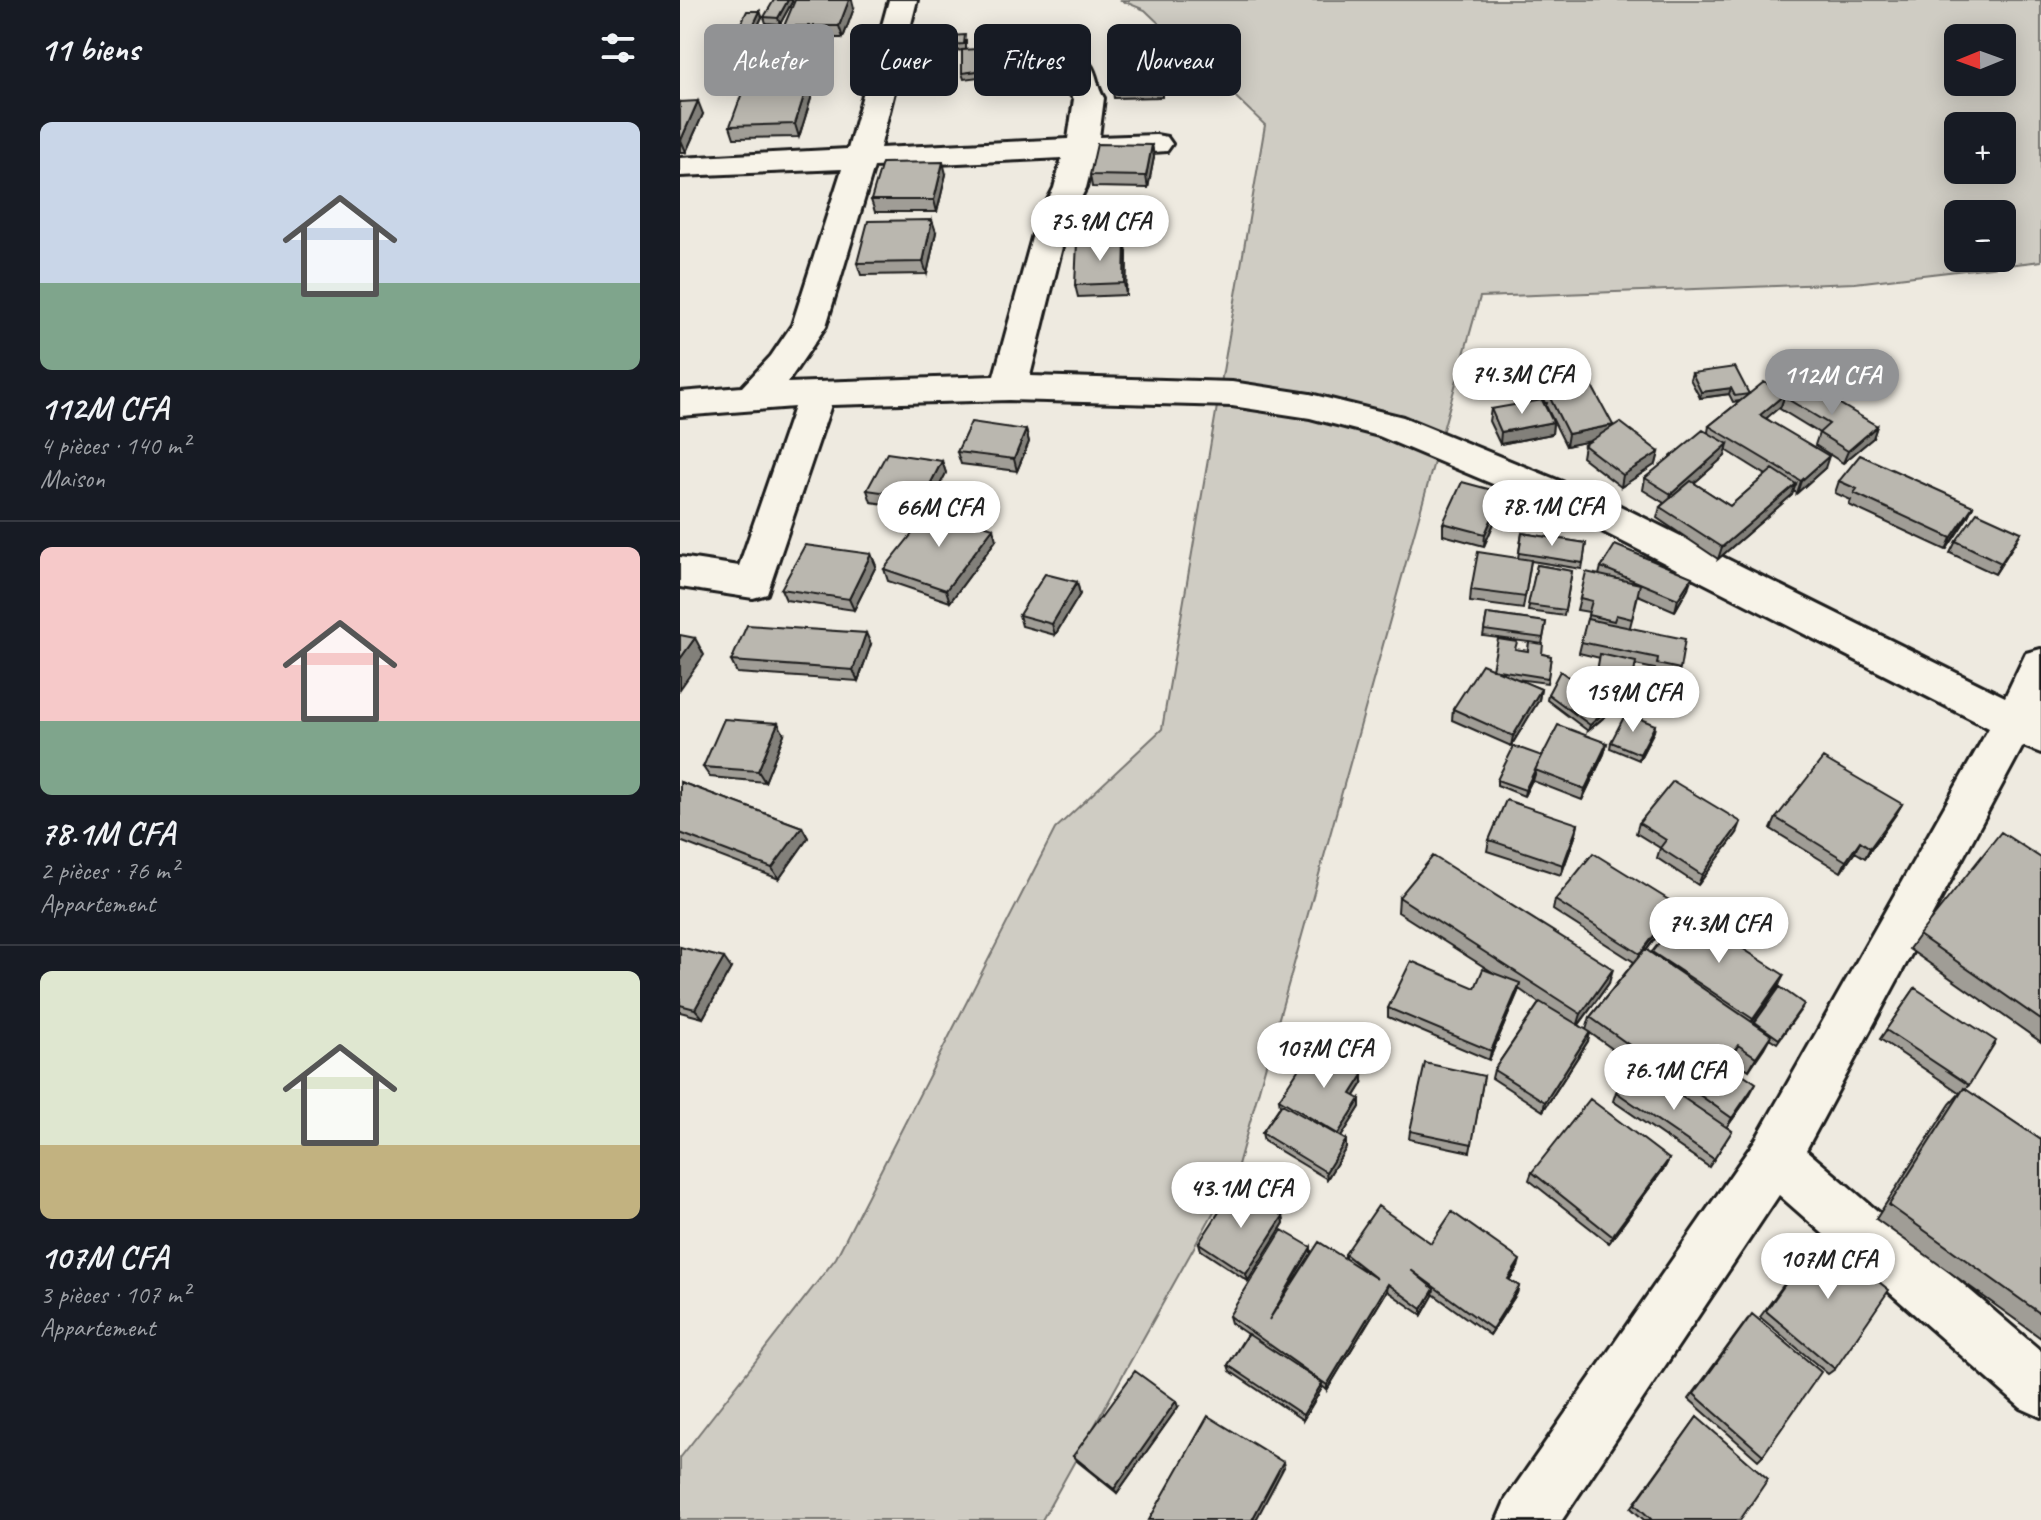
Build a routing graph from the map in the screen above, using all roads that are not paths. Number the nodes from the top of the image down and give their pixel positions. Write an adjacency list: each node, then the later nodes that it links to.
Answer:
1 (903, 0): 5 (street)
2 (1087, 96): 4 (street)
3 (1156, 144): 4 (street)
4 (1079, 148): 5 (street); 7 (street)
5 (861, 159): 6 (street); 9 (street)
6 (680, 167)
7 (1009, 388): 8 (street); 13 (street)
8 (817, 393): 9 (street); 11 (street)
9 (753, 397): 10 (street)
10 (680, 404)
11 (680, 572)
12 (2041, 665): 13 (street)
13 (2028, 728): 14 (street)
14 (1774, 1157): 15 (street); 16 (street)
15 (2041, 1388)
16 (1527, 1520)

